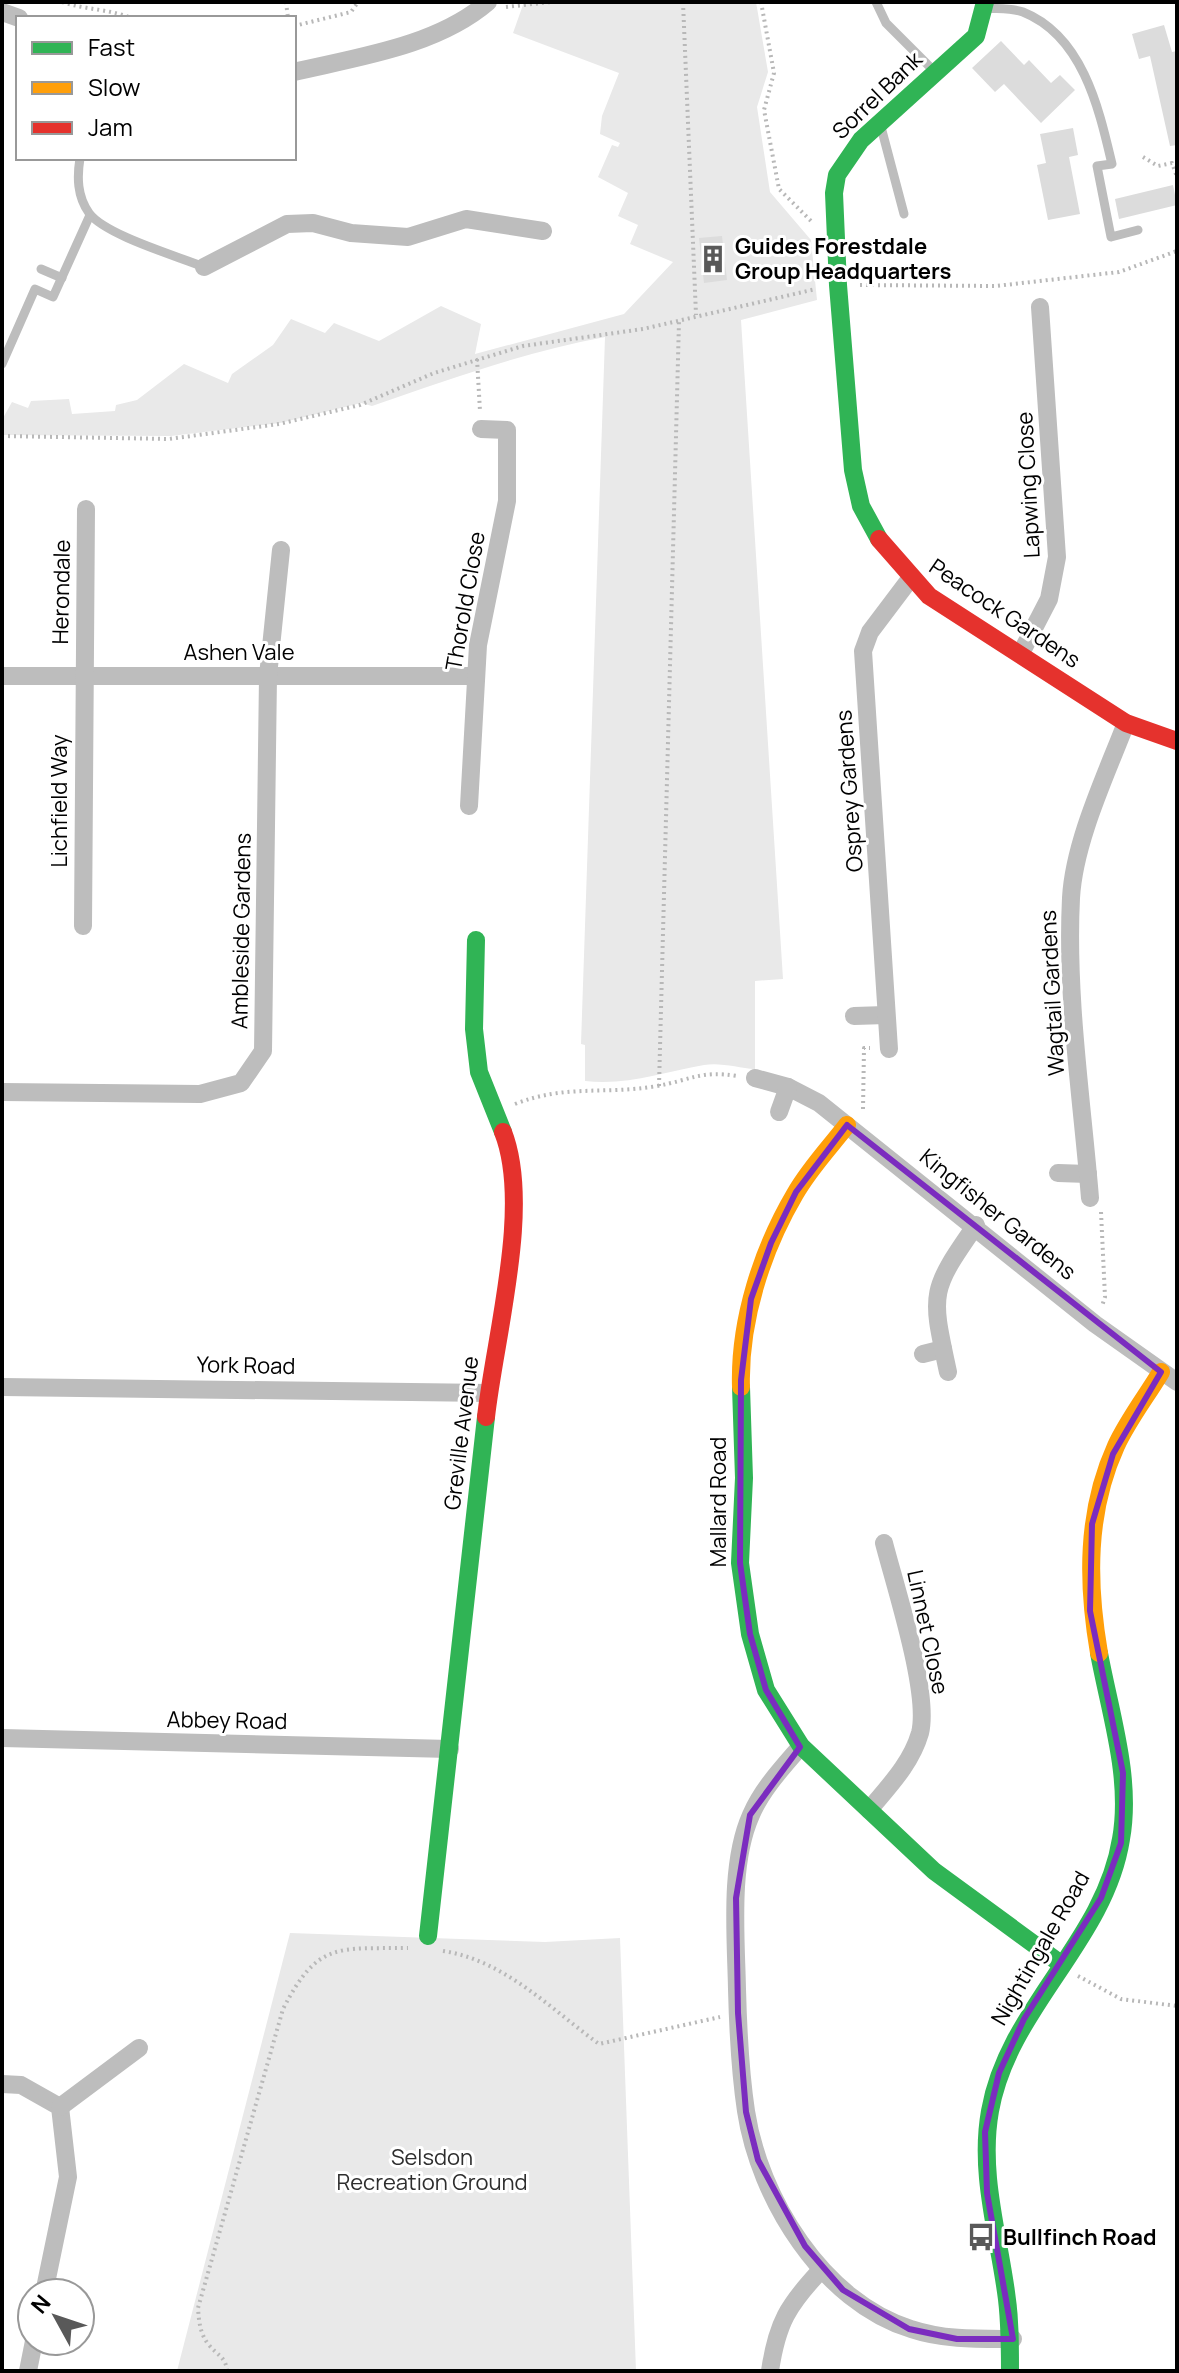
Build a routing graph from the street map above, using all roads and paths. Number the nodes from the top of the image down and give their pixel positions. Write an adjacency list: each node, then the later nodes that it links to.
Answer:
1 (62, 2): 10 (path)
2 (99, 2): 10 (path)
3 (358, 2): 12 (path)
4 (551, 2): 9 (path)
5 (683, 2): 30 (path)
6 (761, 2): 23 (path)
7 (876, 2): 14 (lane)
8 (985, 5): 14 (street, Sorrel Bank); 21 (lane)
9 (483, 6): 13 (street)
10 (96, 12): 11 (path)
11 (126, 16)
12 (296, 26)
13 (296, 72)
14 (935, 73): 15 (street, Sorrel Bank)
15 (880, 123): 19 (lane); 23 (street, Sorrel Bank)
16 (1143, 157): 18 (path)
17 (80, 160): 20 (lane)
18 (1177, 177)
19 (904, 214)
20 (90, 215): 25 (lane); 27 (lane)
21 (1138, 230)
22 (543, 231): 25 (street)
23 (835, 231): 28 (street, Sorrel Bank)
24 (1177, 251): 28 (path)
25 (204, 267)
26 (41, 269): 27 (lane)
27 (62, 278): 33 (lane)
28 (838, 285): 30 (path); 38 (street, Peacock Gardens)
29 (1040, 307): 39 (street, Lapwing Close)
30 (696, 316): 31 (path)
31 (679, 320): 32 (path); 53 (path)
32 (477, 359): 34 (path); 35 (path)
33 (2, 364)
34 (481, 429): 42 (street, Thorold Close)
35 (2, 436)
36 (86, 509): 43 (street, Herondale)
37 (281, 550): 41 (street, Ambleside Gardens)
38 (910, 579): 39 (street, Peacock Gardens); 49 (street, Osprey Gardens)
39 (1021, 653): 44 (street, Peacock Gardens)
40 (2, 676): 43 (street, Ashen Vale)
41 (268, 676): 42 (street, Ashen Vale); 43 (street, Ashen Vale); 55 (street, Ambleside Gardens)
42 (475, 676): 46 (street, Thorold Close)
43 (83, 677): 47 (street, Lichfield Way)
44 (1126, 723): 45 (street, Peacock Gardens); 61 (street, Wagtail Gardens)
45 (1177, 741)
46 (469, 806)
47 (83, 926)
48 (476, 940): 57 (street, Greville Avenue)
49 (886, 1015): 50 (street); 51 (street, Osprey Gardens)
50 (854, 1016)
51 (889, 1049): 59 (path)
52 (755, 1078): 53 (path); 54 (street, Kingfisher Gardens)
53 (659, 1086): 57 (path)
54 (788, 1087): 56 (street); 58 (street, Kingfisher Gardens)
55 (2, 1092)
56 (779, 1112)
57 (498, 1113): 71 (street, Greville Avenue)
58 (847, 1125): 59 (street, Kingfisher Gardens); 74 (street, Mallard Road)
59 (865, 1139): 63 (street, Kingfisher Gardens)
60 (1058, 1173): 61 (street)
61 (1088, 1174): 62 (street, Wagtail Gardens)
62 (1090, 1198): 64 (path)
63 (976, 1225): 64 (street, Kingfisher Gardens); 65 (street)
64 (1095, 1324): 68 (street, Kingfisher Gardens)
65 (943, 1349): 66 (street); 67 (street)
66 (923, 1354)
67 (948, 1372)
68 (1161, 1372): 69 (street, Kingfisher Gardens); 78 (street, Nightingale Road)
69 (1177, 1382)
70 (2, 1387): 71 (street, York Road)
71 (489, 1393): 75 (street, Greville Avenue)
72 (884, 1543): 76 (street, Linnet Close)
73 (2, 1738): 75 (street, Abbey Road)
74 (801, 1746): 76 (street, Mallard Road); 80 (street)
75 (450, 1749): 77 (street, Greville Avenue)
76 (869, 1810): 78 (street, Mallard Road)
77 (427, 1942): 80 (path); 87 (path)
78 (1061, 1964): 79 (path); 86 (street, Nightingale Road)
79 (1177, 2006)
80 (738, 2013): 84 (street)
81 (139, 2048): 83 (street)
82 (2, 2084): 83 (street)
83 (60, 2107): 85 (street)
84 (821, 2270): 86 (street); 88 (street)
85 (47, 2277)
86 (1013, 2339): 89 (street, Nightingale Road)
87 (227, 2371)
88 (770, 2371)
89 (1010, 2371)

